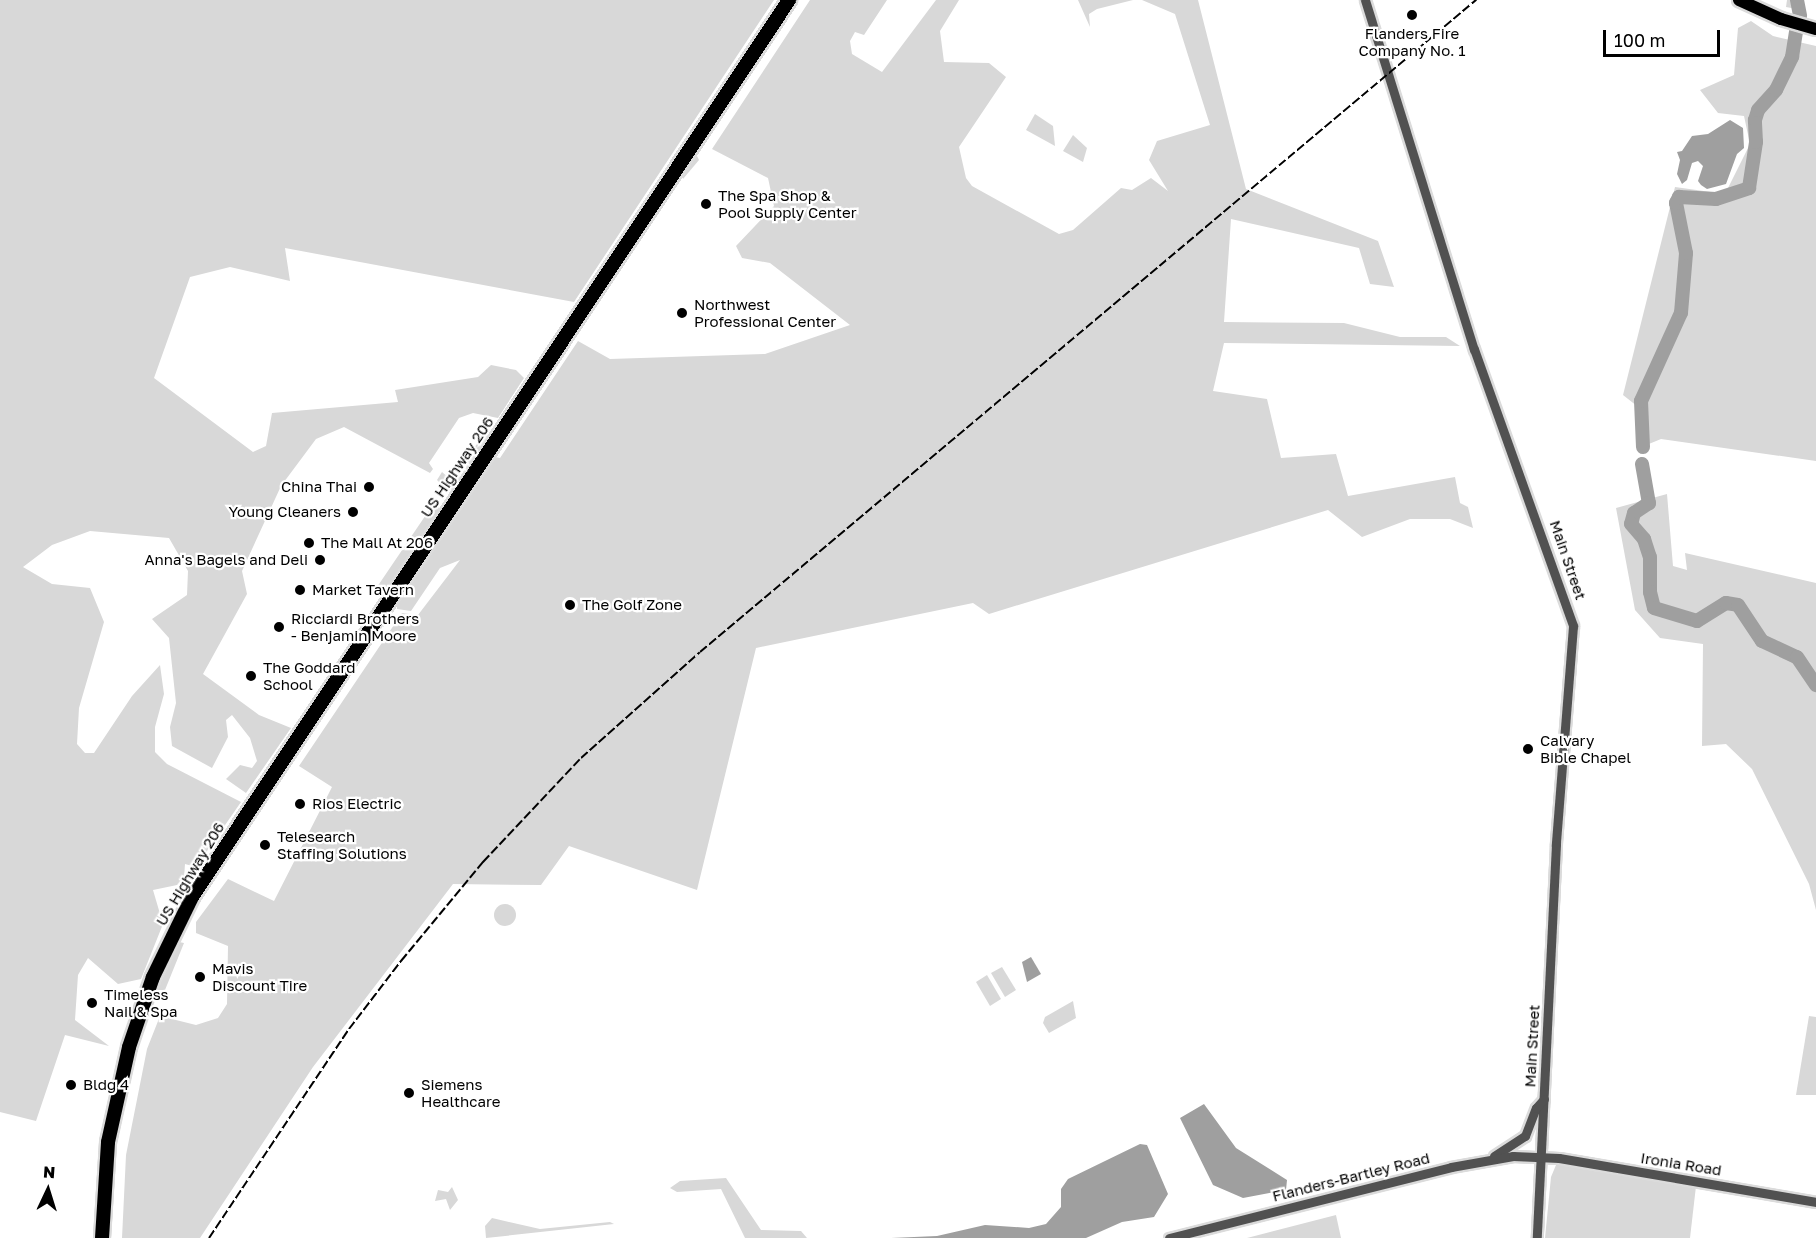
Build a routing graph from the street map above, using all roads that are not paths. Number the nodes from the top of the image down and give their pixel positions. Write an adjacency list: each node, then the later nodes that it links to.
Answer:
1 (789, 0): 9 (highway, US Highway 206)
2 (1365, 0): 5 (street, Main Street)
3 (1739, 0): 4 (main road)
4 (1816, 29)
5 (1544, 1099): 6 (street, Main Street); 7 (street)
6 (1542, 1156): 7 (street, Flanders-Bartley Road); 8 (street, Ironia Road); 11 (street, Main Street)
7 (1487, 1160): 10 (street, Flanders-Bartley Road)
8 (1816, 1202)
9 (102, 1238)
10 (1169, 1238)
11 (1537, 1238)

